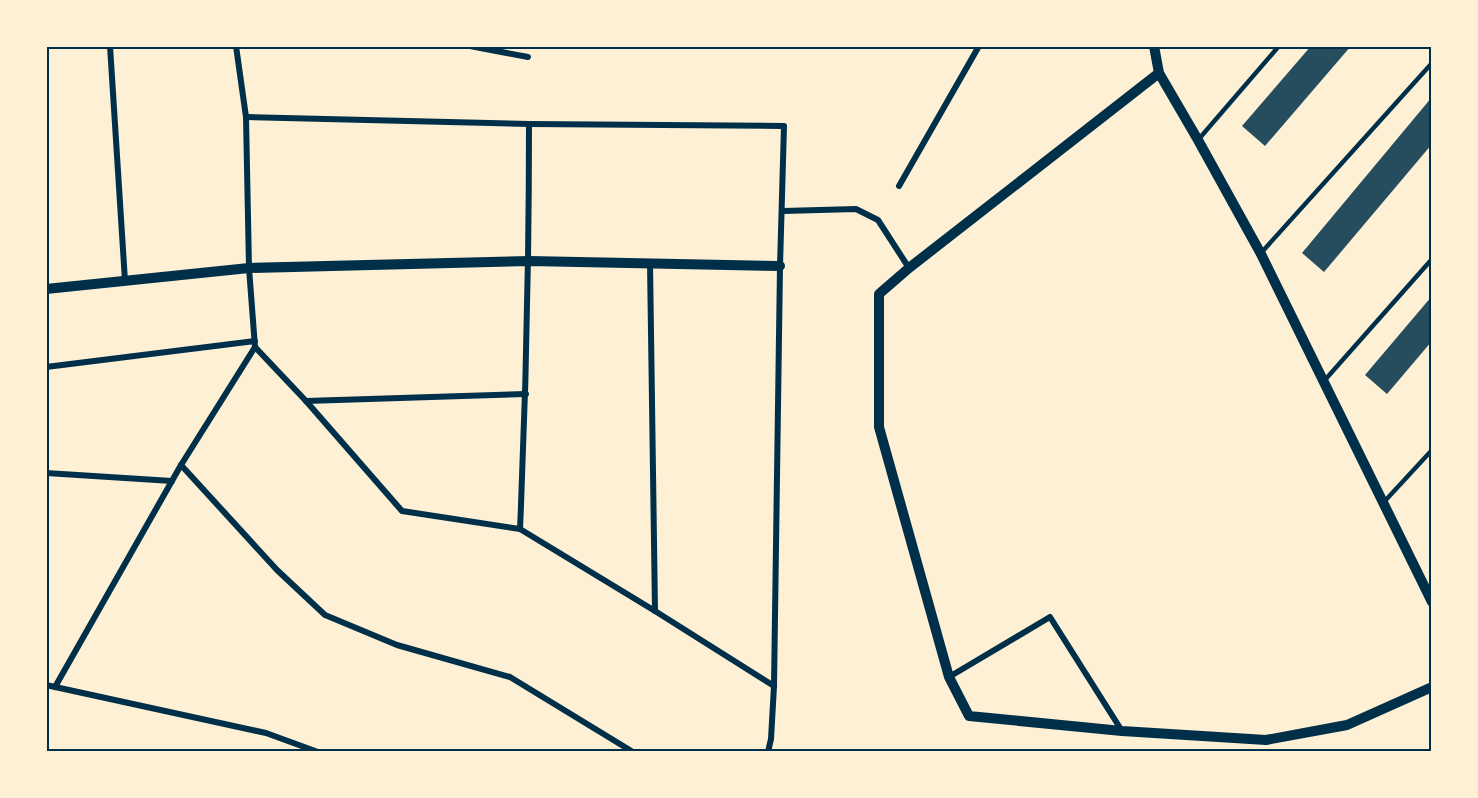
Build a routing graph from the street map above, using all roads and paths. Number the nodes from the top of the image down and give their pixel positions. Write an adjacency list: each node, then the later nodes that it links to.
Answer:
1 (110, 46): 22 (street)
2 (236, 46): 10 (street)
3 (470, 46): 7 (street)
4 (979, 46): 13 (street)
5 (1155, 46): 9 (street)
6 (1279, 46): 12 (lane)
7 (528, 57)
8 (1431, 63): 15 (lane)
9 (1159, 73): 12 (street); 21 (street)
10 (246, 117): 11 (street); 20 (street)
11 (529, 123): 14 (street); 17 (street)
12 (1198, 140): 15 (street)
13 (899, 186)
14 (783, 211): 19 (street); 21 (street)
15 (1261, 254): 26 (street)
16 (1431, 259): 26 (lane)
17 (529, 261): 18 (street); 20 (street); 27 (street)
18 (650, 263): 19 (street); 36 (street)
19 (780, 266): 39 (street)
20 (249, 268): 22 (street); 24 (street)
21 (909, 268): 37 (street)
22 (125, 281): 23 (street)
23 (46, 289)
24 (255, 344): 25 (street); 28 (street); 30 (street)
25 (46, 367)
26 (1324, 382): 33 (street)
27 (526, 394): 28 (street); 34 (street)
28 (306, 401): 34 (street)
29 (1431, 450): 33 (lane)
30 (181, 465): 32 (street); 44 (street)
31 (46, 473): 32 (street)
32 (172, 481): 40 (street)
33 (1383, 503): 35 (street)
34 (520, 529): 36 (street)
35 (1431, 602)
36 (655, 611): 39 (street)
37 (949, 677): 42 (street); 42 (street)
38 (46, 685): 40 (street)
39 (774, 686): 45 (street)
40 (55, 687): 43 (street)
41 (1431, 687): 42 (street)
42 (1122, 730)
43 (318, 752)
44 (633, 752)
45 (768, 752)

